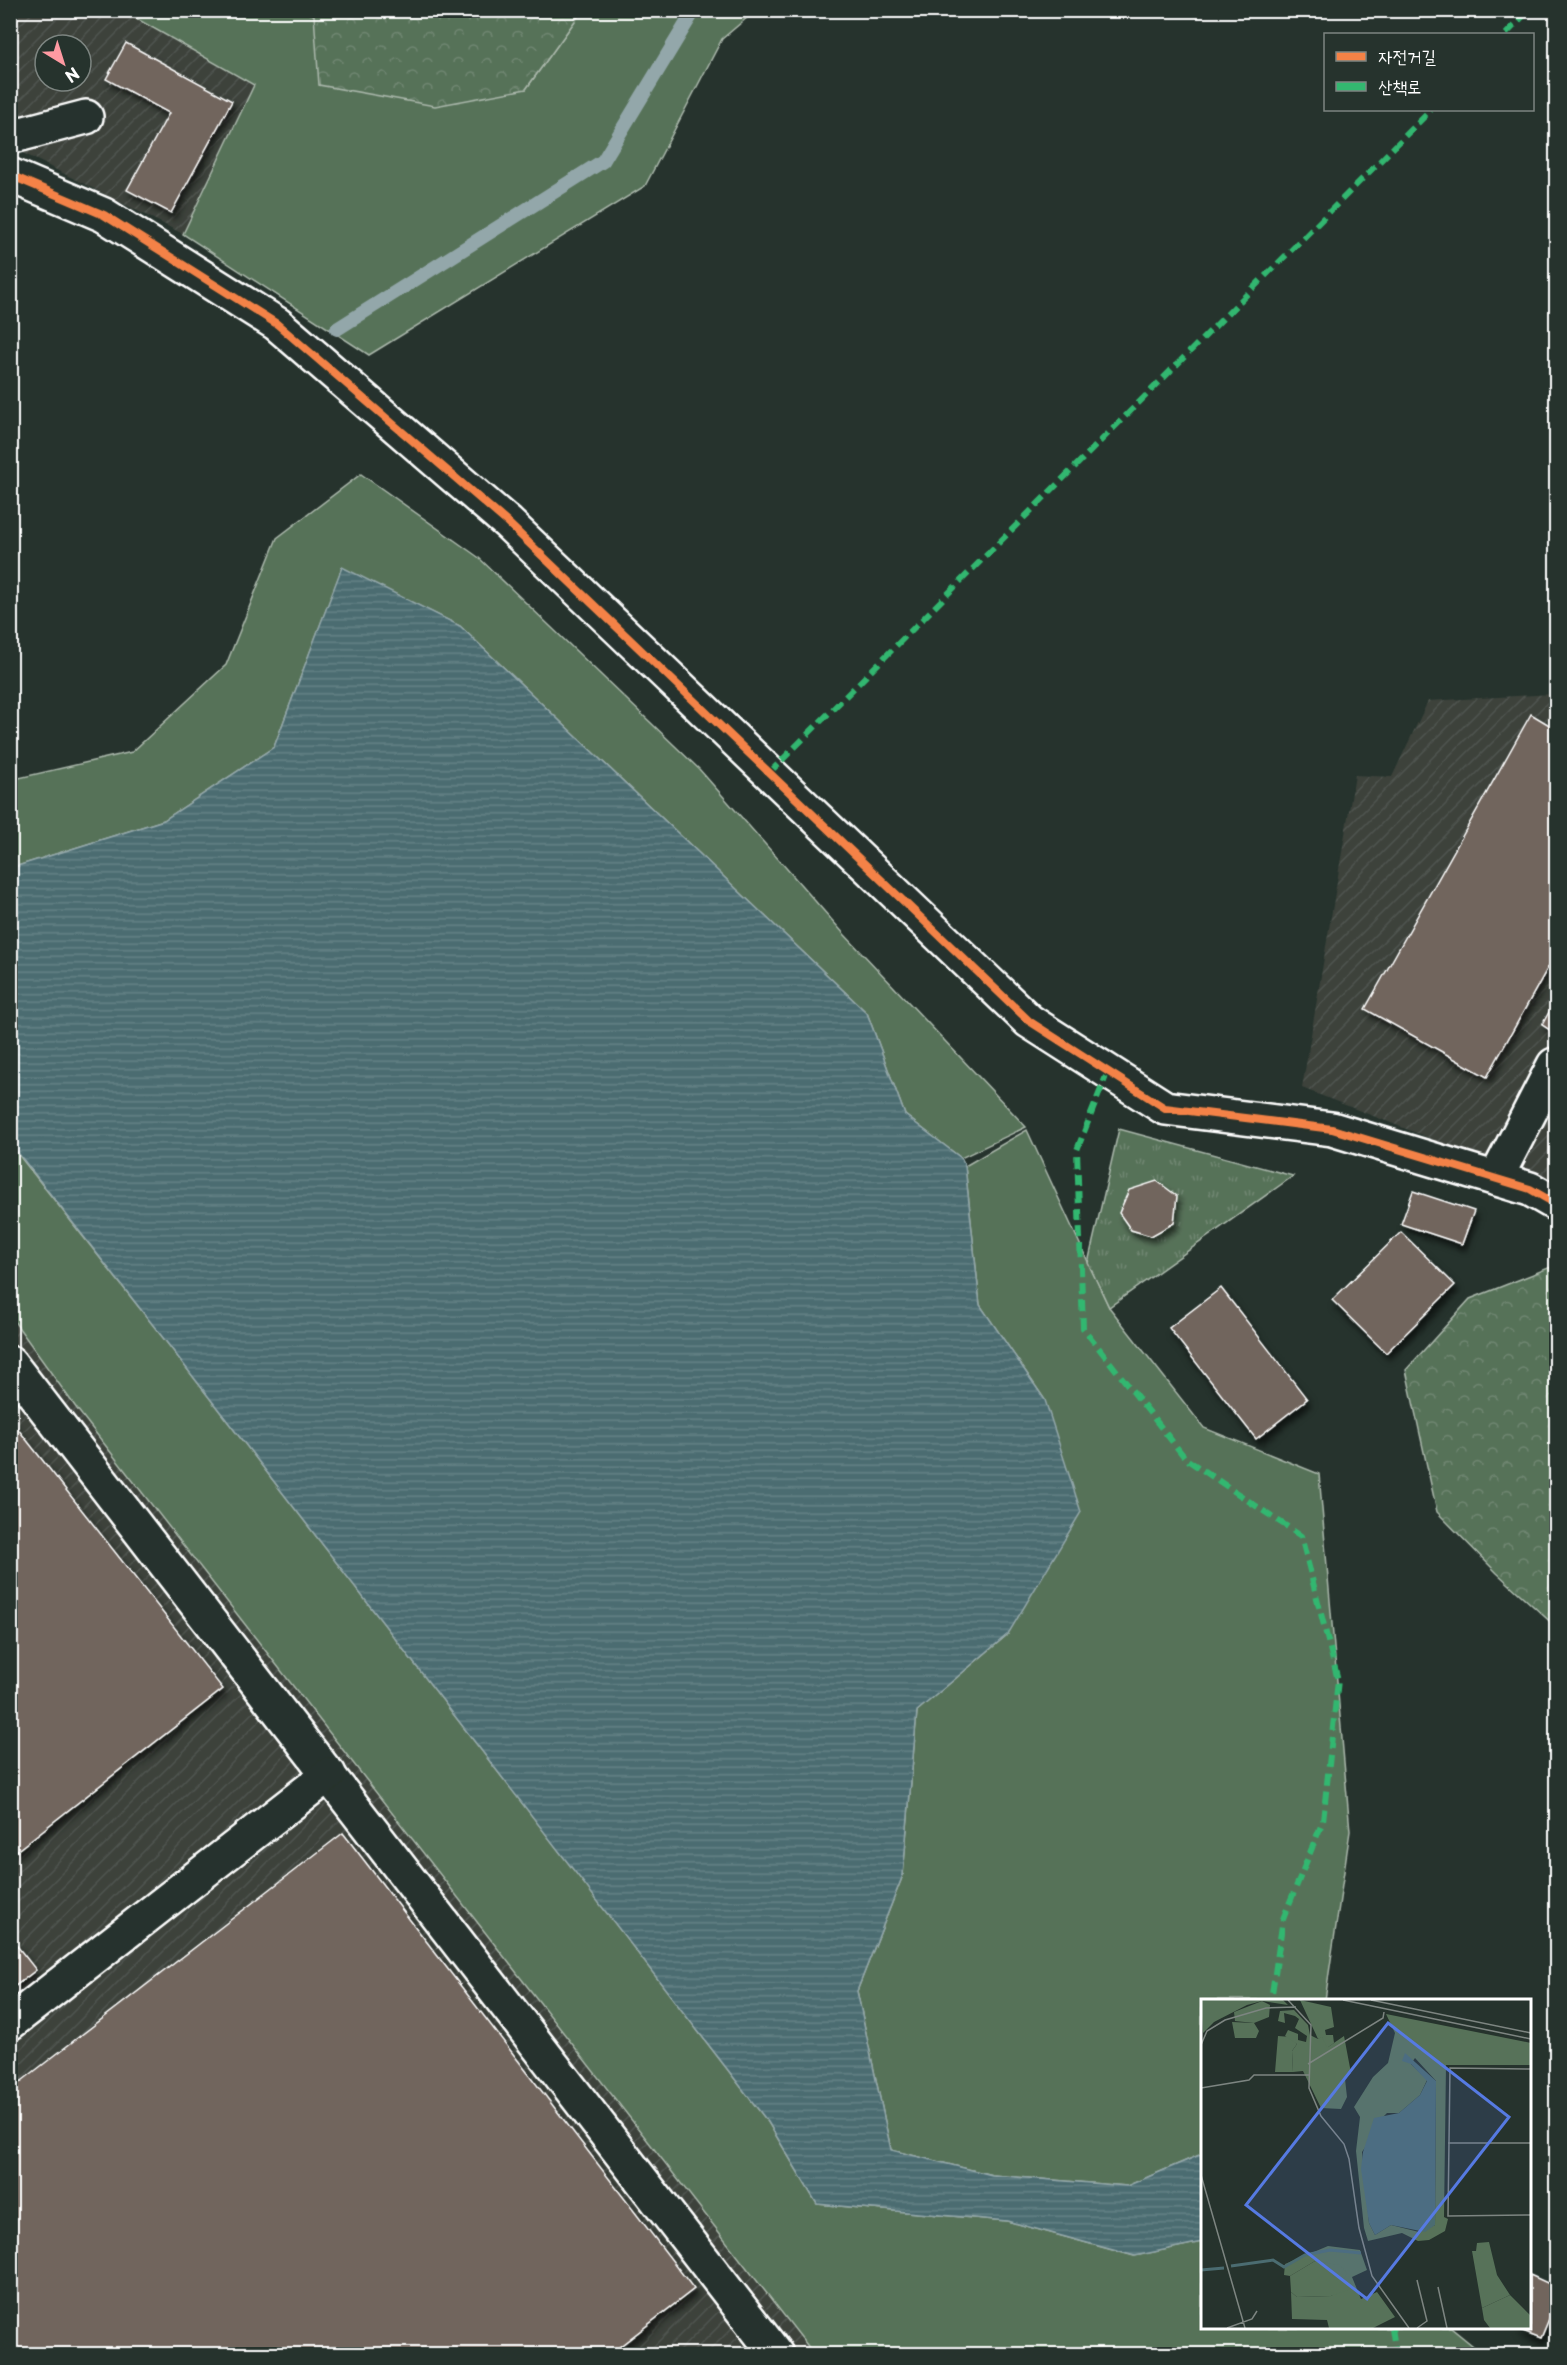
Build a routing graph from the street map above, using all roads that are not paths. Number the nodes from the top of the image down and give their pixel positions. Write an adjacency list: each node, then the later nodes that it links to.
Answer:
1 (86, 117): 2 (street)
2 (10, 137)
3 (10, 175): 5 (street)
4 (1554, 1065): 5 (street)
5 (1496, 1178): 6 (street)
6 (1557, 1204)
7 (10, 1363): 8 (street)
8 (329, 1774): 9 (street); 10 (street)
9 (10, 2023)
10 (776, 2355)

